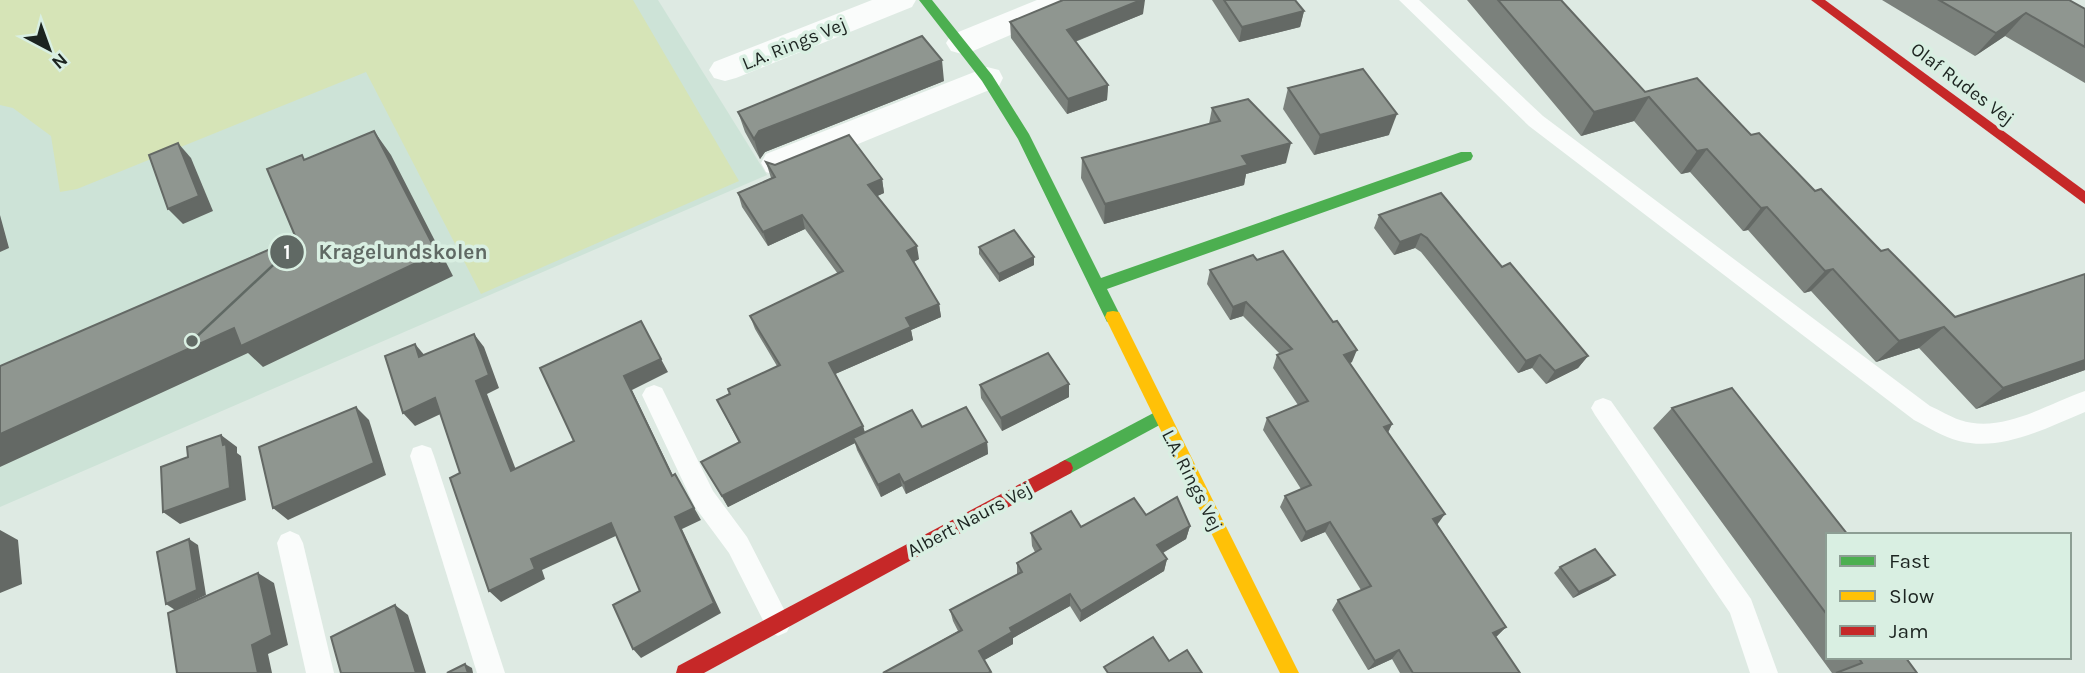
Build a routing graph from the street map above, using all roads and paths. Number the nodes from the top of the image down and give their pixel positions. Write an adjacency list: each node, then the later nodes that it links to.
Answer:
1 (901, 0): 7 (street, L.A. Rings Vej)
2 (925, 0): 6 (street, L.A. Rings Vej)
3 (1065, 0): 6 (street)
4 (1408, 0): 14 (lane)
5 (1816, 0): 11 (street, Olaf Rudes Vej)
6 (962, 43): 8 (street, L.A. Rings Vej)
7 (725, 70)
8 (987, 78): 10 (street); 12 (street, L.A. Rings Vej)
9 (1466, 156): 12 (street)
10 (778, 163)
11 (2080, 189)
12 (1097, 286): 16 (street, L.A. Rings Vej)
13 (654, 395): 19 (lane)
14 (2085, 401)
15 (1603, 408): 20 (lane)
16 (1161, 416): 19 (street, Albert Naurs Vej); 24 (street, L.A. Rings Vej)
17 (422, 456): 22 (lane)
18 (290, 543): 21 (lane)
19 (778, 623): 23 (street, Albert Naurs Vej)
20 (1759, 672)
21 (320, 673)
22 (491, 673)
23 (685, 673)
24 (1290, 673)

